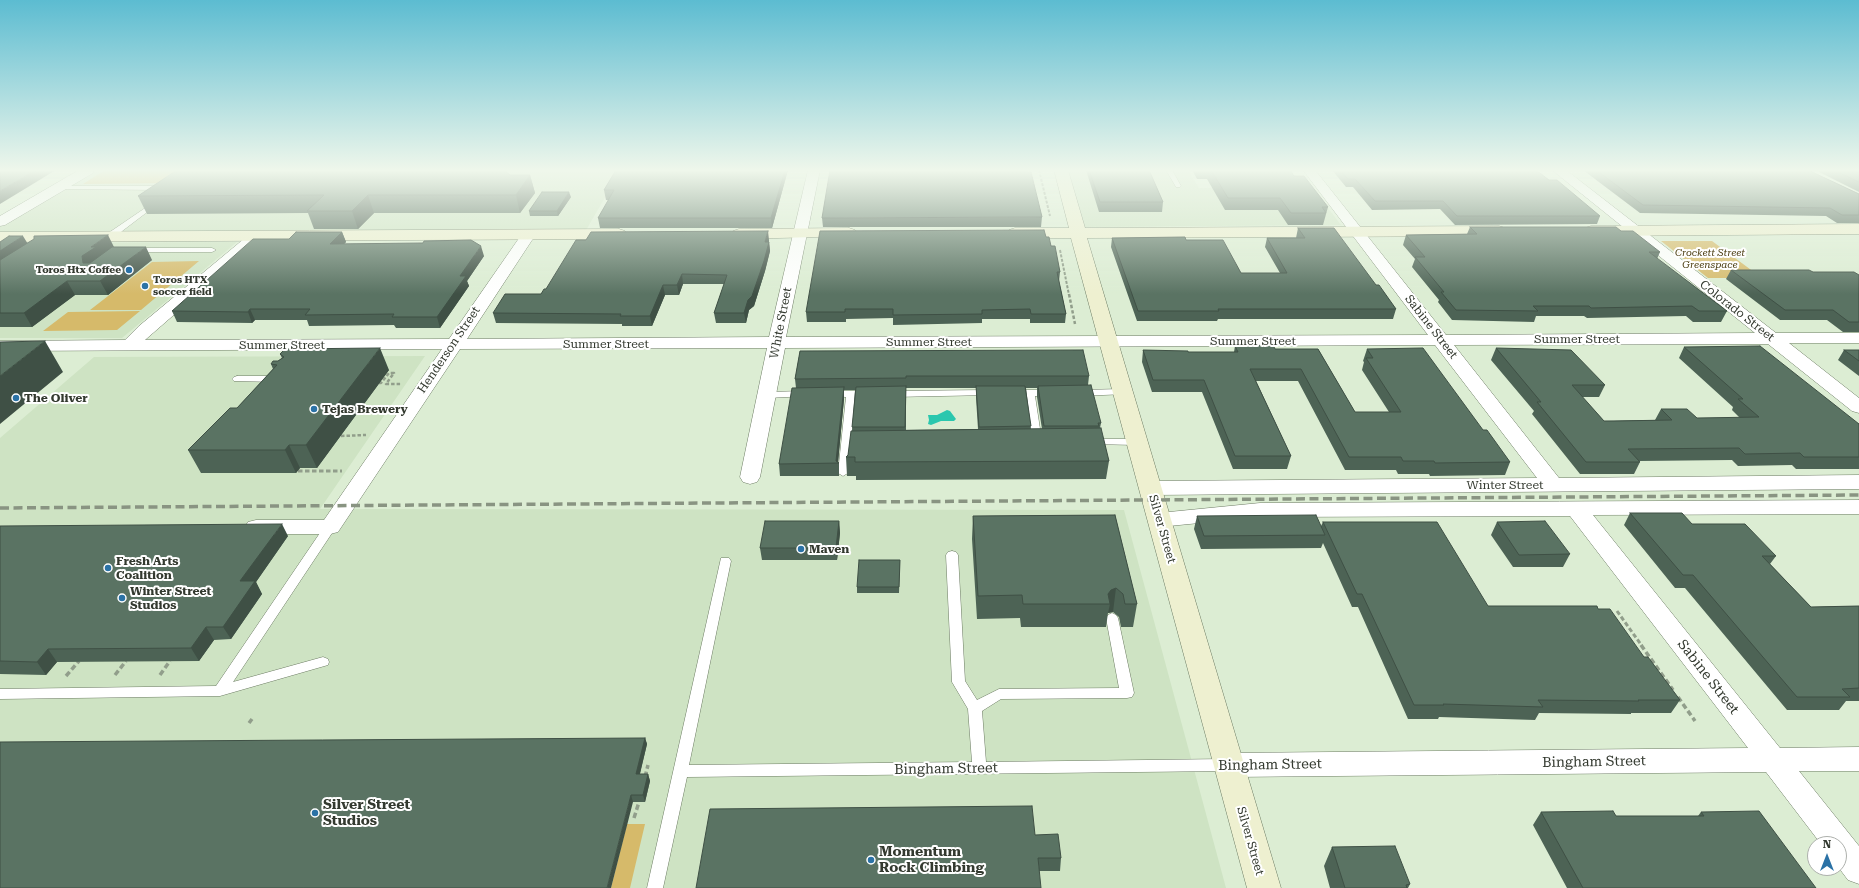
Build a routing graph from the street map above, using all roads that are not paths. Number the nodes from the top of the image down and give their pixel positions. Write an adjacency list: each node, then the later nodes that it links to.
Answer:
1 (18, 211): 7 (street)
2 (144, 211): 20 (lane)
3 (805, 211): 14 (street, White Street)
4 (1072, 211): 13 (main road, Silver Street)
5 (1342, 211): 10 (street, Sabine Street)
6 (1610, 211): 9 (street, Colorado Street)
7 (0, 222)
8 (1859, 229): 9 (main road)
9 (1633, 230): 12 (main road); 25 (street, Colorado Street)
10 (1357, 231): 11 (main road); 13 (main road); 27 (street, Sabine Street)
11 (1511, 231)
12 (1574, 231)
13 (1078, 232): 16 (main road); 28 (main road, Silver Street)
14 (800, 233): 15 (main road); 19 (main road); 29 (street, White Street)
15 (866, 233)
16 (1004, 233)
17 (529, 234): 18 (main road); 22 (main road); 30 (street, Henderson Street)
18 (636, 234)
19 (722, 234)
20 (110, 236): 21 (main road); 23 (main road)
21 (147, 236): 22 (main road); 24 (lane)
22 (256, 236): 32 (street)
23 (0, 237)
24 (212, 250)
25 (1772, 338): 26 (street, Summer Street); 27 (street, Summer Street); 39 (street, Colorado Street)
26 (1859, 338)
27 (1441, 340): 28 (street, Summer Street); 46 (street, Sabine Street)
28 (1109, 341): 29 (street, Summer Street); 35 (main road, Silver Street)
29 (777, 343): 30 (street, Summer Street); 37 (street, White Street)
30 (454, 344): 32 (street, Summer Street); 52 (street, Henderson Street)
31 (0, 346): 32 (street, Summer Street)
32 (129, 346)
33 (237, 379): 34 (lane)
34 (287, 379)
35 (1124, 392): 36 (lane); 41 (main road, Silver Street)
36 (1030, 393): 38 (lane); 42 (lane)
37 (766, 394): 38 (lane); 44 (street, White Street)
38 (851, 394): 43 (lane)
39 (1859, 407)
40 (1082, 442): 41 (lane)
41 (1138, 442): 47 (main road, Silver Street)
42 (1037, 443)
43 (843, 473)
44 (750, 477)
45 (1859, 482): 46 (street, Winter Street)
46 (1553, 485): 47 (street, Winter Street)
47 (1151, 488): 50 (main road, Silver Street)
48 (1859, 507): 49 (street, Winter Street)
49 (1577, 510): 50 (street, Winter Street); 61 (street, Sabine Street)
50 (1160, 520): 62 (main road, Silver Street)
51 (238, 527): 52 (street)
52 (330, 527): 57 (lane)
53 (952, 555): 59 (lane)
54 (725, 561): 64 (lane)
55 (1112, 618): 59 (lane)
56 (323, 662): 57 (lane)
57 (220, 691): 58 (lane)
58 (0, 694)
59 (975, 708): 63 (lane)
60 (1859, 759): 61 (street, Bingham Street)
61 (1773, 760): 62 (street, Bingham Street); 65 (street, Sabine Street)
62 (1229, 765): 63 (lane, Bingham Street); 69 (main road, Silver Street)
63 (979, 768): 64 (lane, Bingham Street)
64 (681, 771): 68 (lane)
65 (1833, 836)
66 (1847, 854): 67 (street, Sabine Street)
67 (1859, 870)
68 (655, 888)
69 (1264, 888)

